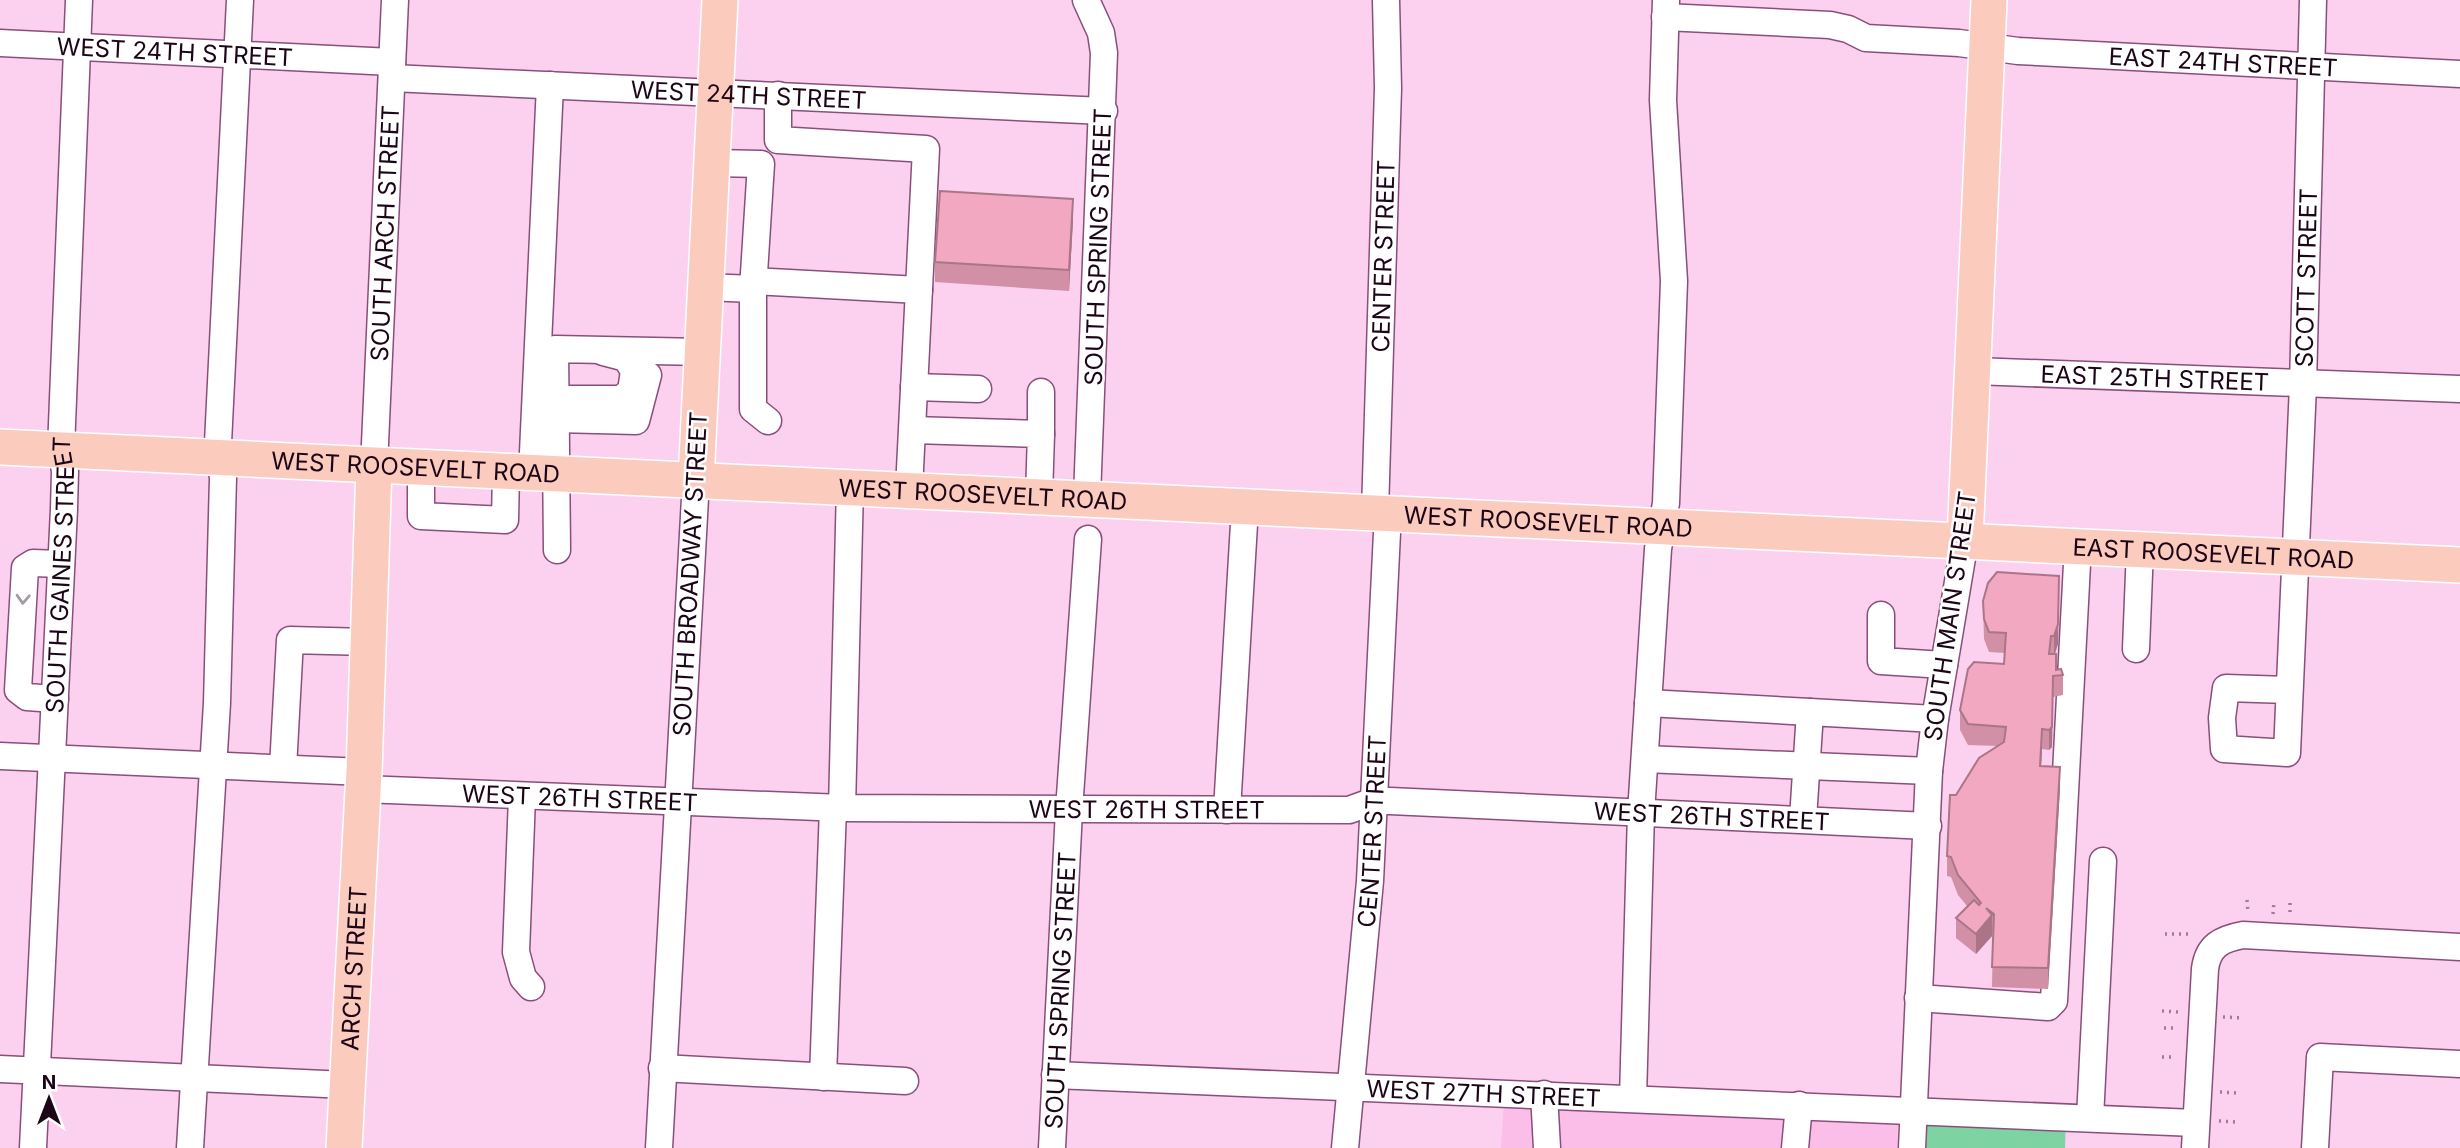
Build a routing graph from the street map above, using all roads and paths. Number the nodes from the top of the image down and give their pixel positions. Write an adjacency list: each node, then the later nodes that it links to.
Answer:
1 (79, 0): 11 (street, SOUTH GAINES STREET)
2 (240, 0): 13 (street)
3 (395, 0): 15 (street, SOUTH ARCH STREET)
4 (720, 0): 18 (main road, SOUTH BROADWAY STREET)
5 (1086, 0): 20 (street, SOUTH SPRING STREET)
6 (1387, 0): 52 (street, CENTER STREET)
7 (1989, 0): 12 (main road, SOUTH MAIN STREET)
8 (2313, 0): 14 (street, SCOTT STREET)
9 (1665, 8): 12 (street); 53 (street)
10 (0, 43): 11 (street, WEST 24TH STREET)
11 (77, 46): 13 (street, WEST 24TH STREET); 41 (street, SOUTH GAINES STREET)
12 (1987, 49): 14 (street, EAST 24TH STREET); 30 (main road, SOUTH MAIN STREET)
13 (238, 54): 15 (street, WEST 24TH STREET); 42 (street)
14 (2310, 64): 16 (street, EAST 24TH STREET); 31 (street, SCOTT STREET)
15 (392, 70): 17 (street, WEST 24TH STREET); 43 (street, SOUTH ARCH STREET)
16 (2460, 74)
17 (550, 85): 18 (street, WEST 24TH STREET); 27 (street)
18 (716, 92): 19 (street, WEST 24TH STREET); 22 (main road, SOUTH BROADWAY STREET)
19 (778, 95): 20 (street, WEST 24TH STREET); 21 (street)
20 (1104, 111): 50 (street, SOUTH SPRING STREET)
21 (778, 140): 23 (street); 26 (street)
22 (714, 163): 23 (street); 25 (main road, SOUTH BROADWAY STREET)
23 (761, 164): 24 (street)
24 (754, 285): 25 (street); 26 (street); 37 (street)
25 (706, 287): 29 (main road, SOUTH BROADWAY STREET)
26 (919, 290): 32 (street)
27 (556, 348): 28 (street); 36 (street); 36 (street); 45 (street)
28 (654, 352): 29 (street); 36 (street)
29 (703, 352): 46 (main road, SOUTH BROADWAY STREET)
30 (1975, 371): 31 (street, EAST 25TH STREET); 55 (main road, SOUTH MAIN STREET)
31 (2303, 385): 34 (street, EAST 25TH STREET); 59 (street, SCOTT STREET)
32 (914, 387): 33 (street); 38 (street)
33 (978, 389)
34 (2460, 389)
35 (1041, 392): 39 (street)
36 (555, 409): 45 (street)
37 (768, 421)
38 (913, 430): 39 (street); 48 (street)
39 (1041, 434): 49 (street)
40 (0, 447): 41 (main road, WEST ROOSEVELT ROAD)
41 (61, 449): 42 (main road, WEST ROOSEVELT ROAD); 60 (street, SOUTH GAINES STREET)
42 (221, 458): 43 (main road, WEST ROOSEVELT ROAD); 74 (street)
43 (373, 466): 44 (main road, WEST ROOSEVELT ROAD); 63 (main road, ARCH STREET)
44 (421, 468): 45 (main road, WEST ROOSEVELT ROAD); 45 (street)
45 (532, 474): 46 (main road, WEST ROOSEVELT ROAD); 58 (street)
46 (696, 480): 47 (main road, WEST ROOSEVELT ROAD); 80 (street, SOUTH BROADWAY STREET)
47 (850, 487): 48 (main road, WEST ROOSEVELT ROAD); 82 (street)
48 (909, 489): 49 (main road, WEST ROOSEVELT ROAD)
49 (1039, 496): 50 (main road, WEST ROOSEVELT ROAD)
50 (1087, 497): 51 (main road, WEST ROOSEVELT ROAD)
51 (1245, 507): 52 (main road, WEST ROOSEVELT ROAD); 84 (street)
52 (1382, 512): 53 (main road, WEST ROOSEVELT ROAD); 81 (street, CENTER STREET)
53 (1660, 526): 55 (main road, WEST ROOSEVELT ROAD); 68 (street)
54 (1088, 539): 83 (street, SOUTH SPRING STREET)
55 (1965, 540): 56 (main road, EAST ROOSEVELT ROAD); 65 (street, SOUTH MAIN STREET)
56 (2078, 545): 57 (main road, EAST ROOSEVELT ROAD); 99 (street)
57 (2140, 548): 59 (main road, EAST ROOSEVELT ROAD); 64 (street)
58 (557, 550)
59 (2297, 556): 61 (main road, EAST ROOSEVELT ROAD); 66 (street, SCOTT STREET)
60 (61, 564): 67 (street, SOUTH GAINES STREET); 67 (street, one-way to 67)
61 (2460, 565)
62 (1881, 615): 65 (street)
63 (368, 642): 76 (street); 78 (main road, ARCH STREET)
64 (2136, 649)
65 (1944, 665): 70 (street, SOUTH MAIN STREET)
66 (2290, 690)
67 (55, 699): 72 (street, SOUTH GAINES STREET)
68 (1648, 703): 69 (street); 73 (street)
69 (1810, 712): 70 (street); 75 (street)
70 (1935, 719): 77 (street, SOUTH MAIN STREET)
71 (0, 756): 72 (street, WEST 26TH STREET)
72 (52, 758): 74 (street, WEST 26TH STREET); 111 (street, SOUTH GAINES STREET)
73 (1645, 759): 75 (street); 85 (street)
74 (214, 765): 76 (street, WEST 26TH STREET); 114 (street)
75 (1805, 766): 77 (street); 86 (street)
76 (283, 768): 78 (street, WEST 26TH STREET)
77 (1929, 771): 87 (street, SOUTH MAIN STREET)
78 (364, 780): 79 (street, WEST 26TH STREET); 116 (main road, ARCH STREET)
79 (522, 797): 80 (street, WEST 26TH STREET); 98 (street)
80 (677, 801): 82 (street, WEST 26TH STREET); 109 (street, SOUTH BROADWAY STREET)
81 (1374, 801): 84 (street, WEST 26TH STREET); 85 (street, WEST 26TH STREET); 117 (street, CENTER STREET)
82 (837, 808): 83 (street, WEST 26TH STREET); 113 (street)
83 (1069, 810): 84 (street, WEST 26TH STREET); 112 (street, SOUTH SPRING STREET)
84 (1227, 810)
85 (1642, 813): 86 (street, WEST 26TH STREET); 121 (street)
86 (1803, 819): 87 (street, WEST 26TH STREET)
87 (1927, 826): 99 (street, SOUTH MAIN STREET)
88 (2103, 861): 124 (street)
89 (2248, 900): 92 (path)
90 (2274, 902): 94 (path)
91 (2290, 903): 93 (path)
92 (2248, 915)
93 (2290, 917)
94 (2274, 927): 97 (street); 126 (street)
95 (2165, 934): 96 (path)
96 (2192, 934)
97 (2460, 947)
98 (531, 987)
99 (1918, 998): 123 (street, SOUTH MAIN STREET)
100 (2162, 1011): 101 (path)
101 (2178, 1012)
102 (2224, 1017): 103 (path)
103 (2244, 1018)
104 (2164, 1028): 105 (path)
105 (2178, 1028)
106 (2162, 1056): 107 (path)
107 (2176, 1057)
108 (2460, 1064): 136 (street)
109 (663, 1068): 113 (street); 130 (street, SOUTH BROADWAY STREET)
110 (0, 1069): 111 (street)
111 (37, 1070): 114 (street); 127 (street, SOUTH GAINES STREET)
112 (1055, 1075): 117 (street, WEST 27TH STREET); 131 (street, SOUTH SPRING STREET)
113 (823, 1077): 115 (street)
114 (193, 1079): 116 (street); 128 (street)
115 (905, 1081)
116 (347, 1085): 129 (main road, ARCH STREET)
117 (1353, 1087): 120 (street, WEST 27TH STREET); 132 (street, CENTER STREET)
118 (2220, 1092): 119 (path)
119 (2237, 1093)
120 (1544, 1094): 121 (street, WEST 27TH STREET); 133 (street)
121 (1633, 1098): 122 (street, WEST 27TH STREET)
122 (1799, 1105): 123 (street, WEST 27TH STREET); 134 (street)
123 (1913, 1110): 124 (street, WEST 27TH STREET); 135 (street, SOUTH MAIN STREET)
124 (2090, 1118): 126 (street, WEST 27TH STREET)
125 (2236, 1122): 126 (path)
126 (2203, 1131)
127 (33, 1148)
128 (190, 1148)
129 (344, 1148)
130 (659, 1148)
131 (1052, 1148)
132 (1345, 1148)
133 (1547, 1148)
134 (1795, 1148)
135 (1912, 1148)
136 (2315, 1148)

